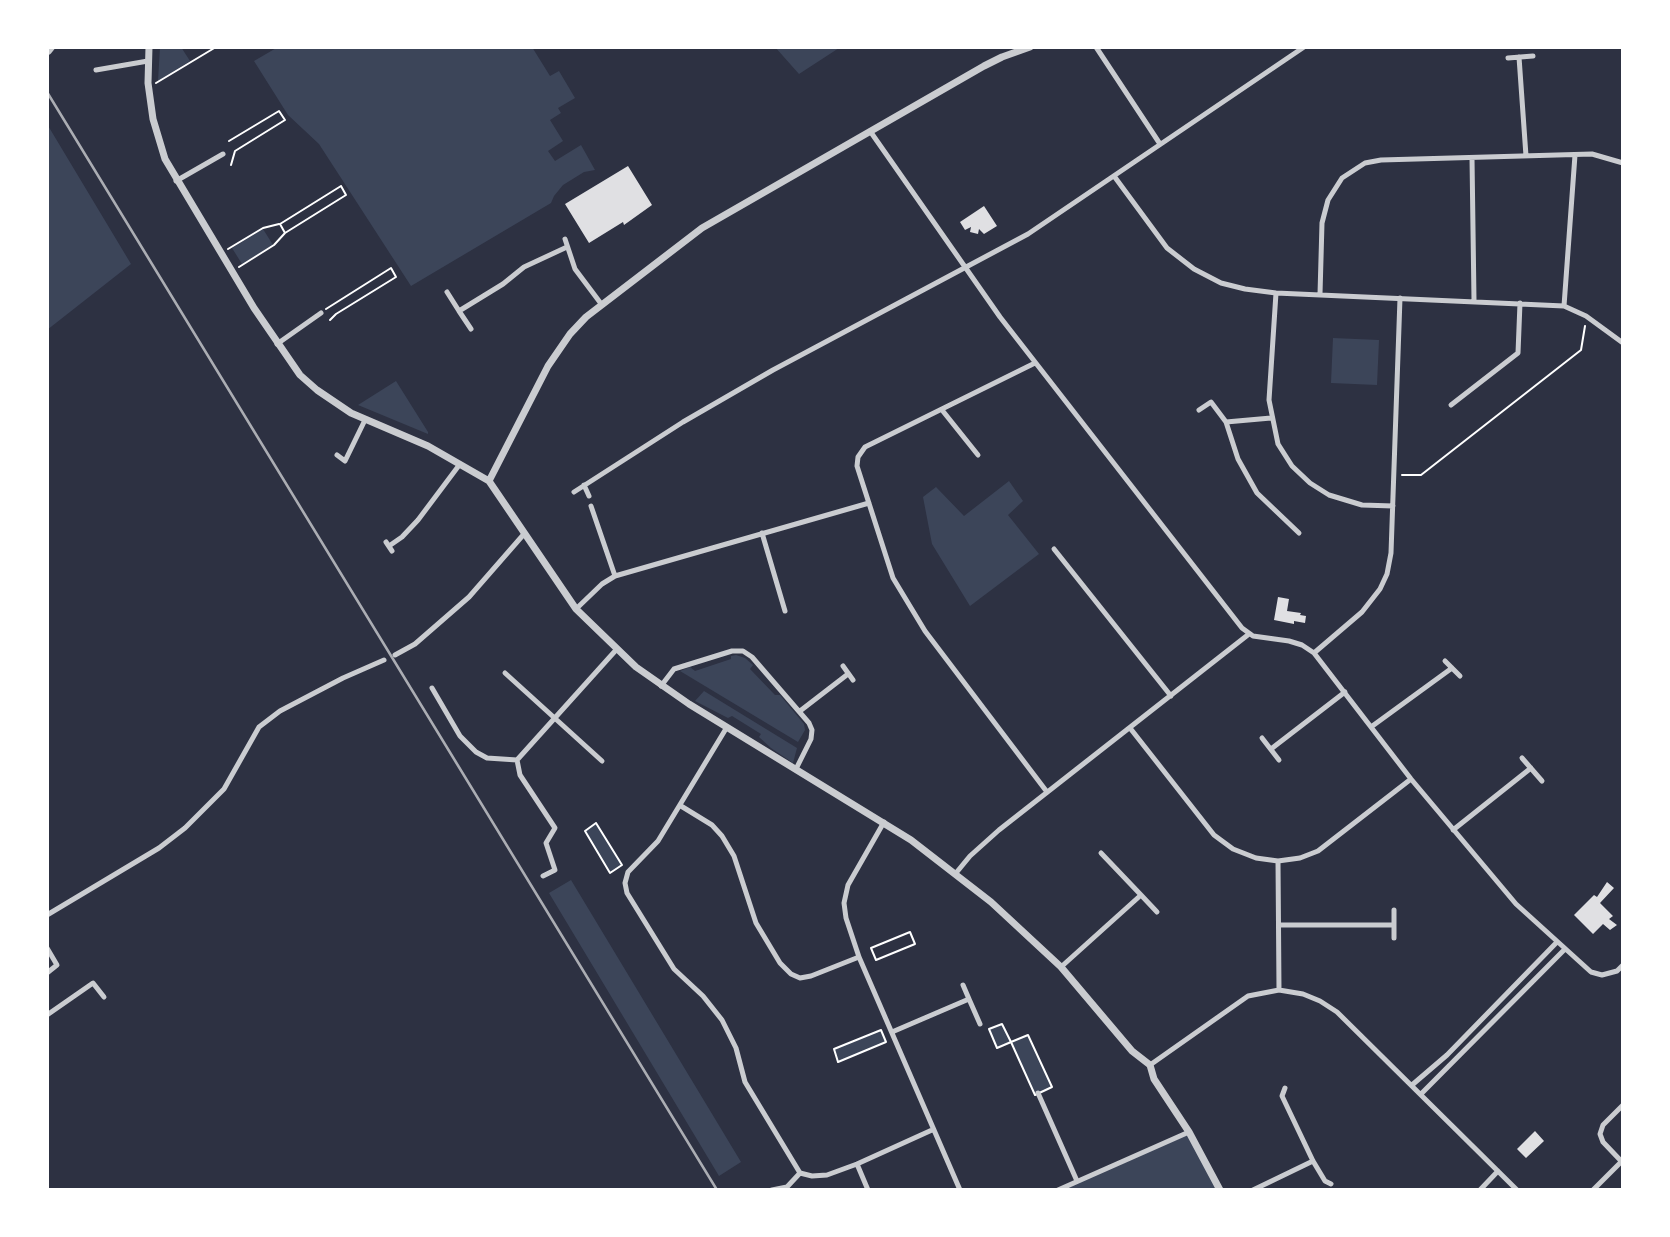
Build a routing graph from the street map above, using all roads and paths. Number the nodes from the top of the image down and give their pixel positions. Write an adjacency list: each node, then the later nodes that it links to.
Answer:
1 (149, 47): 9 (street)
2 (215, 47): 11 (path)
3 (1030, 47): 12 (street)
4 (1096, 47): 14 (street)
5 (1304, 47): 14 (street)
6 (1533, 56): 7 (street)
7 (1519, 57): 8 (street); 17 (street)
8 (1508, 58)
9 (148, 61): 10 (street); 11 (street)
10 (96, 70)
11 (148, 83): 22 (street)
12 (870, 131): 28 (street); 38 (street)
13 (229, 141): 20 (path)
14 (1160, 144): 21 (street)
15 (223, 154): 22 (street)
16 (1575, 155): 17 (street); 19 (street); 39 (street)
17 (1526, 156): 18 (street)
18 (1472, 158): 33 (street); 36 (street)
19 (1623, 163)
20 (231, 165)
21 (1114, 176): 28 (street); 32 (street)
22 (176, 181): 27 (street)
23 (280, 224): 24 (path); 24 (path); 27 (path)
24 (285, 233): 29 (path)
25 (565, 239): 26 (street)
26 (567, 247): 38 (street); 40 (street)
27 (221, 253): 29 (street)
28 (967, 267): 47 (street); 59 (street)
29 (232, 271): 46 (street)
30 (359, 287): 34 (path); 34 (path); 41 (path)
31 (447, 292): 40 (street)
32 (1276, 293): 33 (street); 51 (street)
33 (1320, 294): 35 (street)
34 (364, 297): 43 (path)
35 (1400, 298): 36 (street); 57 (street)
36 (1474, 300): 37 (street)
37 (1520, 303): 39 (street); 48 (street)
38 (603, 304): 58 (street)
39 (1564, 306): 42 (street)
40 (459, 311): 44 (street)
41 (321, 313): 46 (street)
42 (1586, 316): 45 (street); 57 (path)
43 (330, 320)
44 (471, 329)
45 (1623, 343)
46 (277, 344): 52 (street)
47 (1035, 363): 49 (street); 73 (street)
48 (1451, 405)
49 (942, 410): 55 (street); 62 (street)
50 (1199, 411): 53 (street)
51 (1271, 418): 53 (street); 64 (street)
52 (365, 421): 54 (street); 56 (street)
53 (1226, 422): 66 (street)
54 (337, 455)
55 (978, 455)
56 (460, 464): 58 (street); 68 (street)
57 (1394, 475): 64 (street)
58 (489, 481): 67 (street)
59 (584, 485): 60 (street); 61 (street)
60 (574, 492)
61 (589, 496)
62 (869, 503): 65 (street); 104 (street)
63 (591, 506): 70 (street)
64 (1393, 506): 75 (street)
65 (762, 533): 70 (street); 72 (street)
66 (1299, 533)
67 (524, 534): 71 (street); 76 (street)
68 (389, 546)
69 (1054, 549): 88 (street)
70 (615, 576): 71 (street)
71 (576, 609): 74 (street)
72 (785, 611)
73 (1249, 634): 75 (street); 88 (street)
74 (616, 650): 85 (street); 90 (street)
75 (1314, 653): 87 (street)
76 (395, 655)
77 (384, 660): 116 (street)
78 (1445, 661): 80 (street)
79 (843, 666): 82 (street)
80 (1452, 668): 83 (street); 92 (street)
81 (505, 673): 90 (street)
82 (848, 674): 84 (street); 89 (street)
83 (1460, 676)
84 (853, 680)
85 (660, 686): 89 (street); 91 (street)
86 (432, 688): 97 (street)
87 (1345, 692): 92 (street); 95 (street)
88 (1171, 696): 93 (street)
89 (800, 711): 101 (street)
90 (554, 718): 97 (street); 99 (street)
91 (727, 727): 101 (street); 105 (street)
92 (1371, 727): 102 (street)
93 (1130, 728): 104 (street); 109 (street)
94 (1262, 738): 95 (street)
95 (1271, 749): 98 (street)
96 (1522, 758): 100 (street)
97 (517, 760): 112 (street)
98 (1279, 760)
99 (602, 761)
100 (1531, 768): 103 (street); 107 (street)
101 (796, 769): 106 (street)
102 (1412, 779): 107 (street); 109 (street)
103 (1542, 780)
104 (1047, 793): 111 (street)
105 (681, 806): 123 (street); 149 (street)
106 (884, 822): 111 (street); 123 (street)
107 (1453, 830): 120 (street)
108 (1101, 853): 113 (street)
109 (1278, 861): 117 (street)
110 (610, 873): 110 (path)
111 (956, 873): 126 (street)
112 (542, 876)
113 (1141, 895): 115 (street); 126 (street)
114 (1394, 909): 118 (street)
115 (1157, 912)
116 (47, 915)
117 (1280, 925): 118 (street); 129 (street)
118 (1394, 925): 119 (street)
119 (1394, 937)
120 (1557, 942): 122 (street); 138 (street)
121 (47, 948): 127 (street)
122 (1564, 950): 125 (street); 141 (street)
123 (859, 957): 134 (street)
124 (876, 960): 124 (path)
125 (1623, 965)
126 (1061, 967): 137 (street)
127 (47, 973)
128 (963, 985): 131 (street)
129 (1279, 990): 137 (street); 138 (street)
130 (104, 997): 132 (street)
131 (969, 999): 133 (street); 134 (street)
132 (47, 1015)
133 (980, 1024)
134 (892, 1032): 143 (street)
135 (886, 1042): 135 (path)
136 (1011, 1042): 136 (path); 140 (path); 140 (path)
137 (1150, 1065): 144 (street)
138 (1412, 1086): 141 (street)
139 (1285, 1088): 145 (street)
140 (1038, 1093): 150 (street)
141 (1421, 1094): 148 (street)
142 (1623, 1105): 146 (street)
143 (932, 1130): 147 (street); 154 (street)
144 (1189, 1132): 150 (street); 156 (street)
145 (1313, 1161): 151 (street); 157 (street)
146 (1622, 1162): 160 (street)
147 (857, 1164): 149 (street); 153 (street)
148 (1498, 1171): 158 (street); 159 (street)
149 (800, 1173): 152 (street)
150 (1077, 1181): 155 (street)
151 (1331, 1184)
152 (772, 1190)
153 (868, 1190)
154 (960, 1190)
155 (1058, 1190)
156 (1220, 1190)
157 (1253, 1190)
158 (1480, 1190)
159 (1517, 1190)
160 (1593, 1190)

